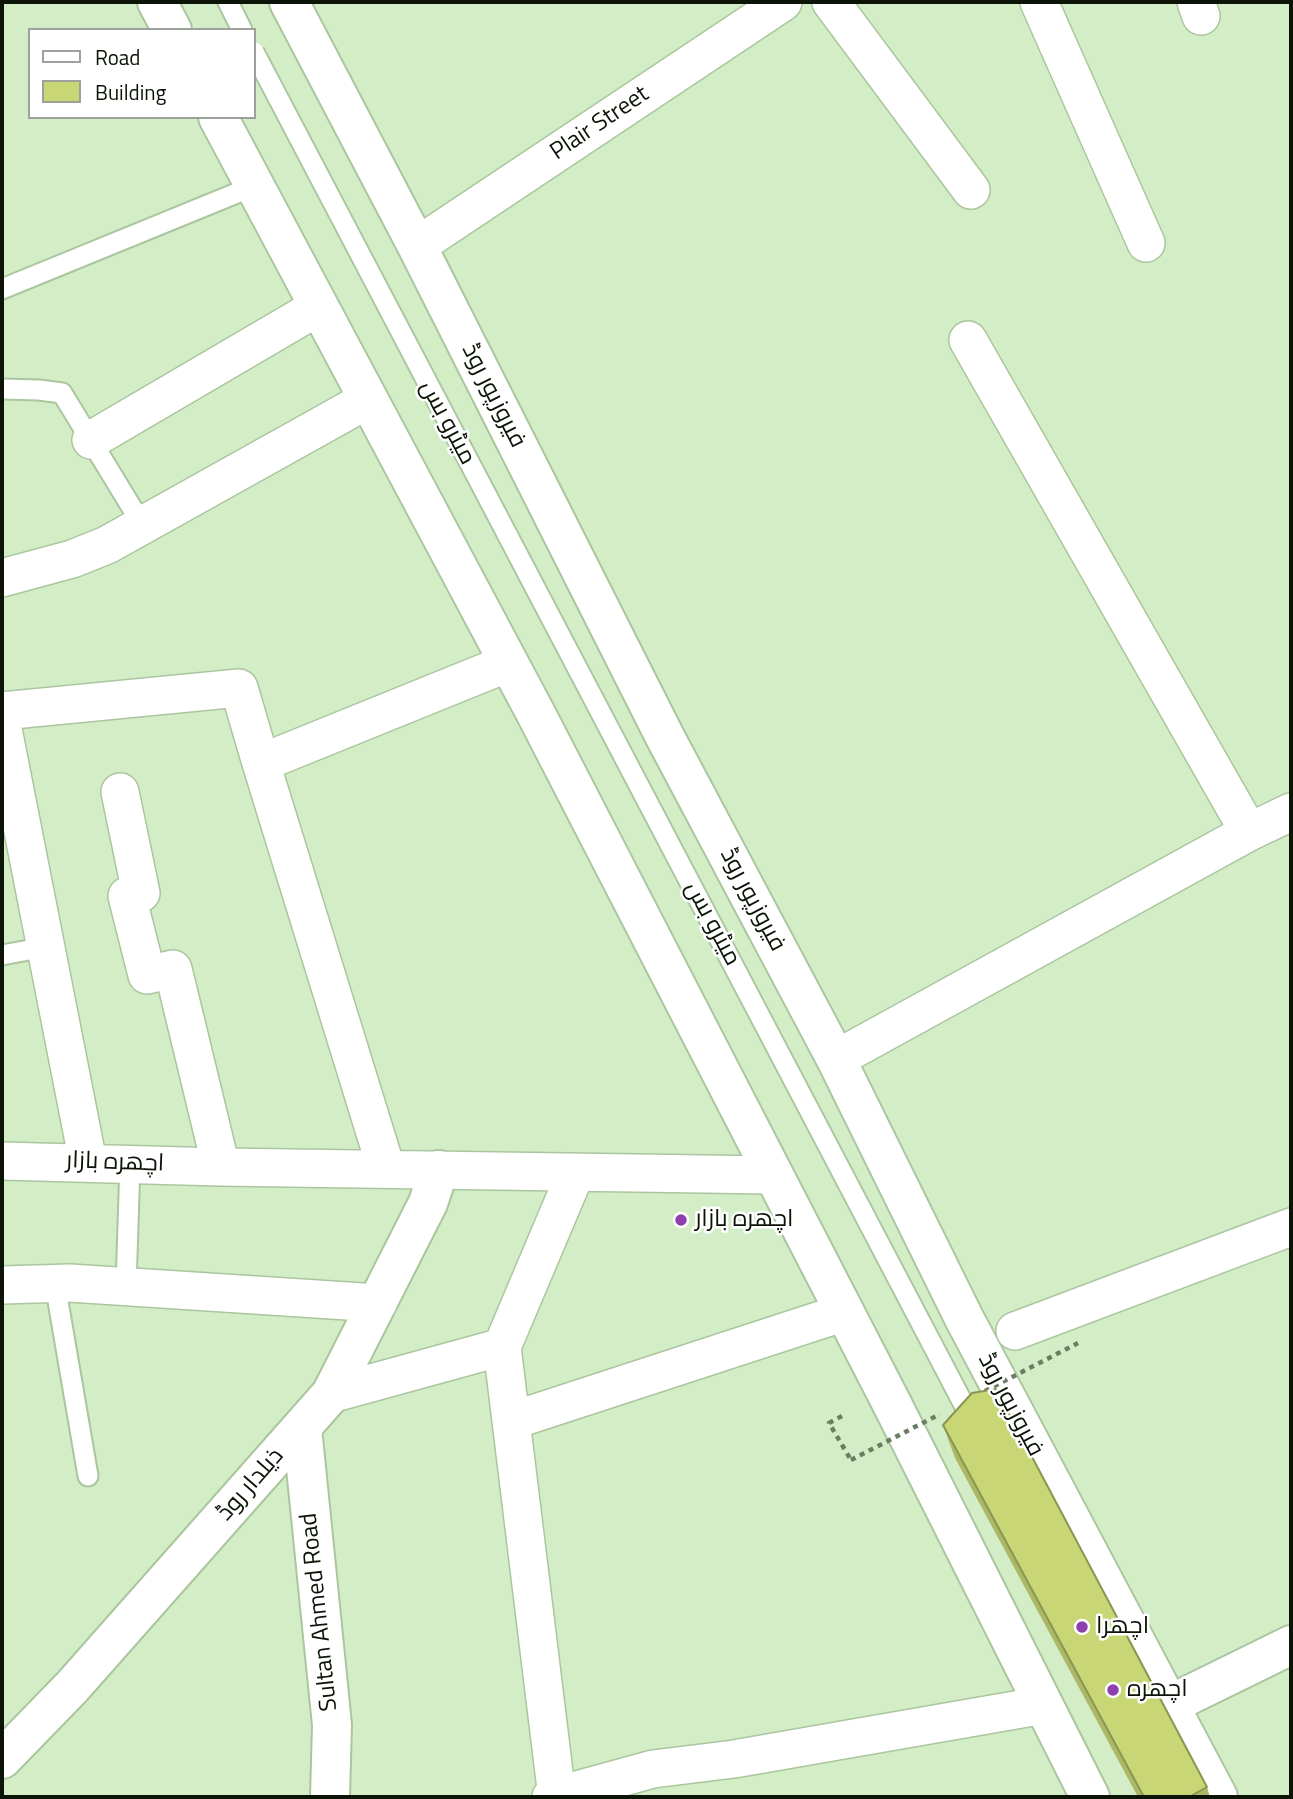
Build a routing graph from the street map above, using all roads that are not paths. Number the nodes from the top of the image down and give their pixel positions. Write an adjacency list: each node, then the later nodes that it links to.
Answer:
1 (157, 2): 7 (main road)
2 (228, 2): 8 (lane)
3 (289, 2): 14 (main road, فیروزپور روڈ)
4 (783, 2): 14 (street, Plair Street)
5 (831, 2): 12 (street)
6 (1039, 2): 13 (street)
7 (171, 28)
8 (241, 28)
9 (256, 56): 52 (lane, میٹرو بس, bridge)
10 (219, 119): 11 (main road)
11 (254, 186): 15 (lane); 16 (main road)
12 (971, 190)
13 (1146, 243)
14 (417, 246): 32 (main road, فیروزپور روڈ)
15 (2, 289)
16 (318, 307): 19 (main road); 20 (street)
17 (968, 340): 29 (street)
18 (2, 389): 20 (lane)
19 (367, 400): 21 (street); 23 (main road)
20 (91, 440): 21 (lane)
21 (143, 526): 22 (street)
22 (2, 578)
23 (508, 663): 26 (street); 40 (main road)
24 (2, 711): 26 (street)
25 (2, 724): 30 (street)
26 (261, 763): 37 (street)
27 (120, 792): 36 (street)
28 (1291, 812): 29 (street)
29 (1249, 832): 32 (street)
30 (45, 947): 31 (lane); 34 (street)
31 (2, 956)
32 (836, 1059): 56 (main road, فیروزپور روڈ)
33 (2, 1161): 34 (street, اچھرہ بازار)
34 (88, 1162): 35 (street, اچھرہ بازار)
35 (130, 1163): 36 (street, اچھرہ بازار); 44 (lane)
36 (220, 1167): 37 (street, اچھرہ بازار)
37 (386, 1168): 38 (street, اچھرہ بازار)
38 (439, 1170): 39 (street, اچھرہ بازار); 45 (main road, ذیلدار روڈ)
39 (576, 1172): 40 (street, اچھرہ بازار); 48 (street)
40 (774, 1175): 46 (main road)
41 (1291, 1227): 47 (street)
42 (55, 1284): 43 (street); 44 (street); 53 (lane)
43 (2, 1285)
44 (126, 1287): 45 (street)
45 (378, 1303): 49 (main road, ذیلدار روڈ)
46 (845, 1312): 50 (street); 55 (main road)
47 (1015, 1331)
48 (502, 1348): 49 (street); 50 (street)
49 (331, 1394): 51 (main road, ذیلدار روڈ)
50 (511, 1420): 60 (street)
51 (302, 1427): 57 (main road, ذیلدار روڈ); 58 (main road, Sultan Ahmed Road)
52 (981, 1438)
53 (88, 1476)
54 (1291, 1645): 56 (main road)
55 (1044, 1704): 60 (street); 61 (main road)
56 (1169, 1704): 62 (main road, فیروزپور روڈ)
57 (2, 1759)
58 (330, 1797)
59 (551, 1797): 60 (street)
60 (556, 1797)
61 (1090, 1797)
62 (1218, 1797)

